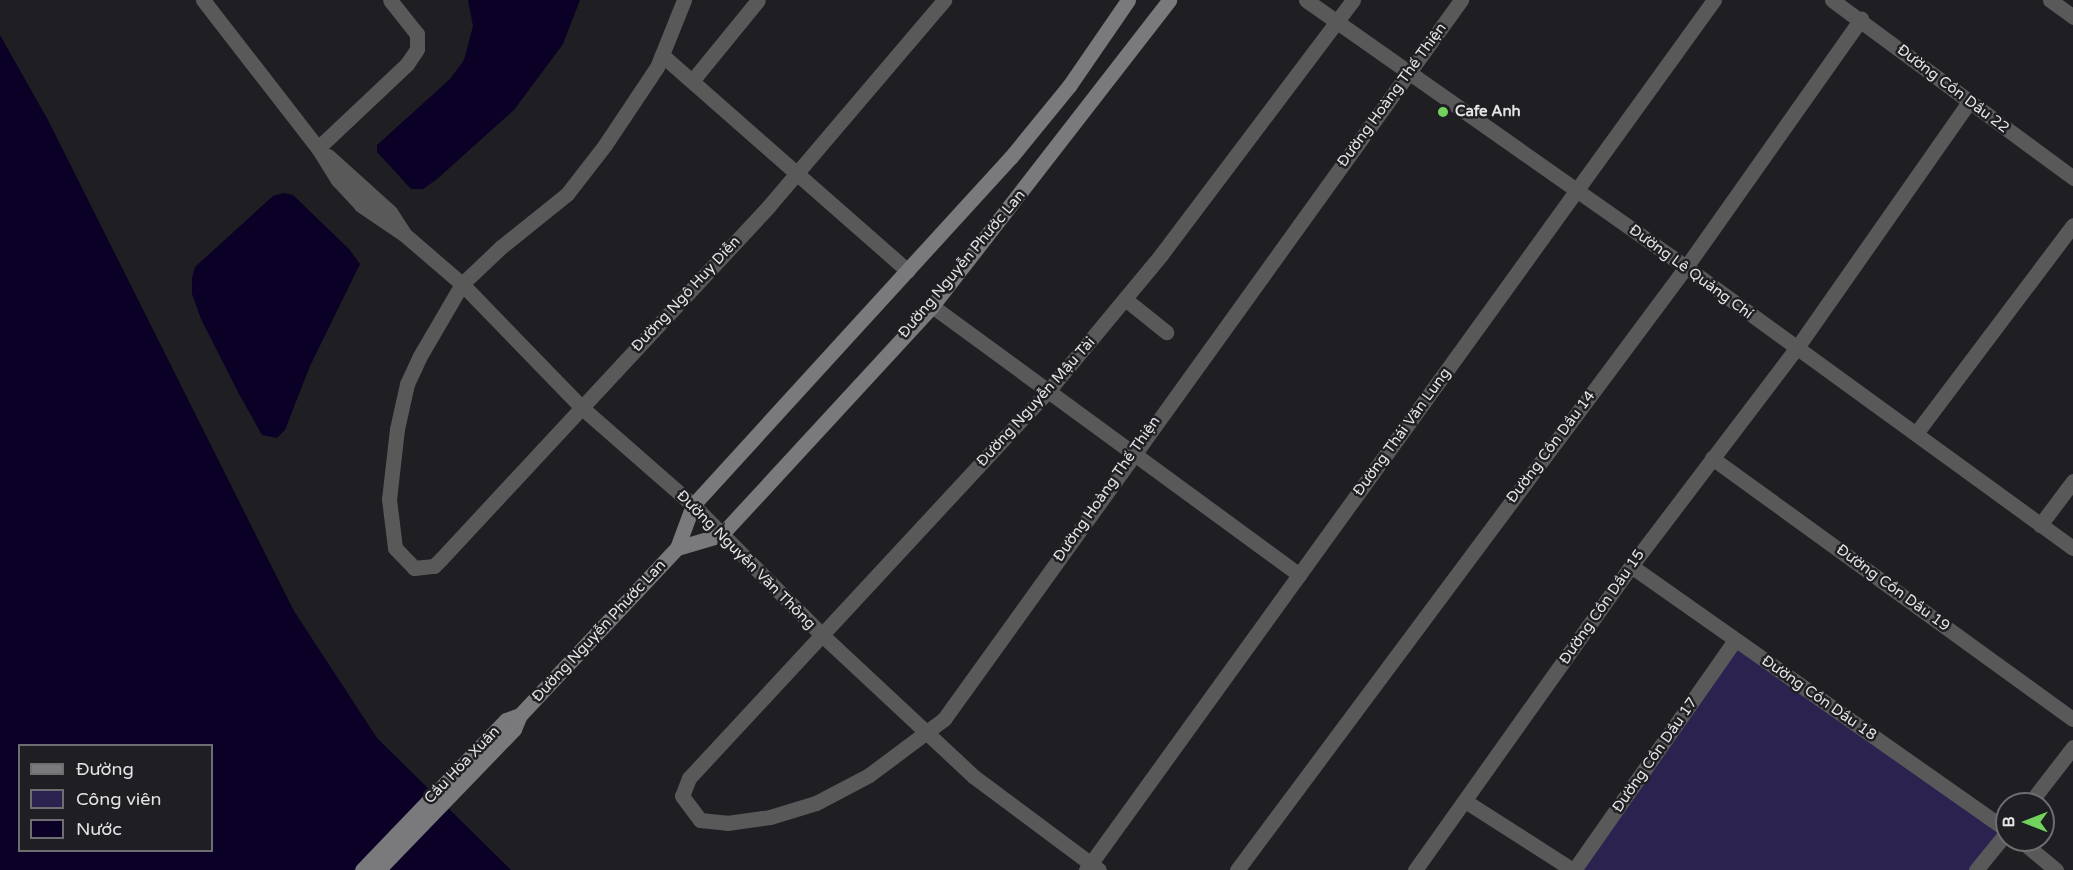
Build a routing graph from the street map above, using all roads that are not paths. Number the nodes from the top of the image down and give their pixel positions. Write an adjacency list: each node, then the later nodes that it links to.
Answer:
1 (203, 0): 21 (street, Đường Nguyễn Văn Thông)
2 (390, 0): 21 (street)
3 (684, 0): 17 (street)
4 (759, 0): 19 (street)
5 (944, 0): 22 (street, Đường Ngô Huy Diễn)
6 (1128, 0): 27 (main road, Đường Nguyễn Phước Lan)
7 (1169, 0): 30 (main road, Đường Nguyễn Phước Lan)
8 (1306, 0): 16 (street, Đường Lê Quảng Chí)
9 (1353, 0): 16 (street, Đường Nguyễn Mậu Tài)
10 (1461, 0): 18 (street, Đường Hoàng Thế Thiện)
11 (1714, 0): 24 (street, Đường Thái Văn Lung)
12 (1832, 0): 15 (street, Đường Cồn Dầu 22)
13 (2050, 0): 14 (street)
14 (2073, 17)
15 (1861, 20): 20 (street, Đường Cồn Dầu 22); 26 (street, Đường Cồn Dầu 14)
16 (1337, 22): 18 (street, Đường Lê Quảng Chí); 29 (street, Đường Nguyễn Mậu Tài)
17 (662, 55): 19 (street); 28 (street)
18 (1408, 74): 24 (street, Đường Lê Quảng Chí); 36 (street, Đường Hoàng Thế Thiện)
19 (692, 81): 22 (street)
20 (1969, 102): 23 (street, Đường Cồn Dầu 22); 32 (street, Đường Cồn Dầu 15)
21 (318, 148): 28 (street, Đường Nguyễn Văn Thông)
22 (797, 173): 27 (street); 34 (street, Đường Ngô Huy Diễn)
23 (2073, 178)
24 (1575, 189): 26 (street, Đường Lê Quảng Chí); 45 (street, Đường Thái Văn Lung)
25 (2073, 225): 35 (street)
26 (1686, 267): 32 (street, Đường Lê Quảng Chí); 61 (street, Đường Cồn Dầu 14)
27 (908, 271): 39 (main road, Đường Nguyễn Phước Lan)
28 (462, 284): 34 (street, Đường Nguyễn Văn Thông); 34 (street, Đường Ngô Huy Diễn)
29 (1125, 299): 31 (street); 33 (street, Đường Nguyễn Mậu Tài)
30 (932, 306): 33 (street); 41 (main road, Đường Nguyễn Phước Lan)
31 (1166, 332)
32 (1796, 349): 35 (street, Đường Lê Quảng Chí); 37 (street, Đường Cồn Dầu 15)
33 (1048, 391): 36 (street); 46 (street, Đường Nguyễn Mậu Tài)
34 (581, 407): 39 (street, Đường Nguyễn Văn Thông)
35 (1917, 432): 40 (street, Đường Lê Quảng Chí)
36 (1132, 452): 45 (street); 50 (street, Đường Hoàng Thế Thiện)
37 (1712, 458): 44 (street, Đường Cồn Dầu 15); 49 (street, Đường Cồn Dầu 19)
38 (2073, 481): 40 (street)
39 (693, 505): 41 (street, Đường Nguyễn Văn Thông); 42 (main road, Đường Nguyễn Phước Lan)
40 (2040, 525): 43 (street, Đường Lê Quảng Chí)
41 (721, 535): 42 (main road, Đường Nguyễn Phước Lan); 46 (street, Đường Nguyễn Văn Thông)
42 (677, 548): 48 (main road, Đường Nguyễn Phước Lan)
43 (2073, 548)
44 (1631, 566): 47 (street, Đường Cồn Dầu 18); 54 (street, Đường Cồn Dầu 15)
45 (1299, 575): 58 (street, Đường Thái Văn Lung)
46 (822, 635): 50 (street, Đường Nguyễn Văn Thông); 52 (street, Đường Nguyễn Mậu Tài)
47 (1736, 640): 55 (street, Đường Cồn Dầu 18); 63 (street, Đường Cồn Dầu 17)
48 (520, 714): 59 (main road, Cầu Hòa Xuân); 60 (main road, Cầu Hòa Xuân)
49 (2073, 718)
50 (927, 733): 52 (street, Đường Hoàng Thế Thiện); 58 (street, Đường Nguyễn Văn Thông)
51 (2073, 747): 53 (street)
52 (689, 778)
53 (2038, 792)
54 (1466, 801): 62 (street, Đường Cồn Dầu 15); 63 (street)
55 (1995, 823)
56 (1995, 846): 64 (street)
57 (2034, 852): 65 (street)
58 (1092, 868)
59 (362, 870)
60 (378, 870)
61 (1237, 870)
62 (1415, 870)
63 (1573, 870)
64 (1976, 870)
65 (2056, 870)

